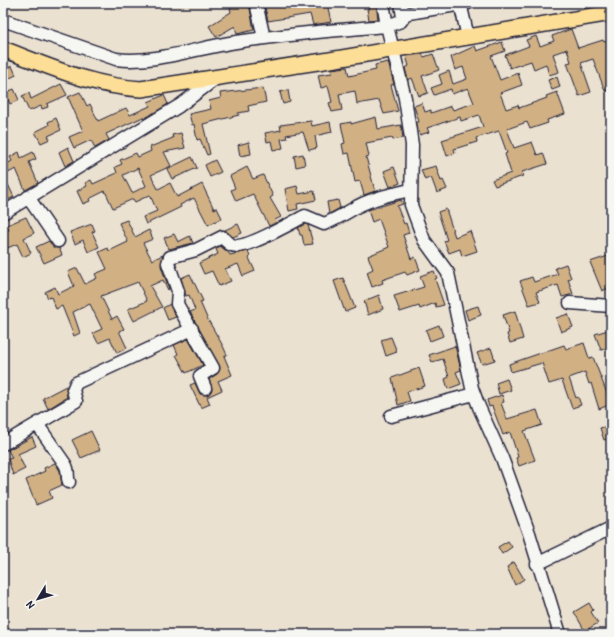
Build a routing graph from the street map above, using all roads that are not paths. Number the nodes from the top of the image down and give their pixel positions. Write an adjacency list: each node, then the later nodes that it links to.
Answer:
1 (256, 3): 8 (street)
2 (383, 3): 6 (street)
3 (462, 5): 6 (street); 7 (street)
4 (611, 13): 7 (main road)
5 (3, 20): 8 (street)
6 (396, 20): 8 (street); 9 (street)
7 (467, 32): 9 (main road)
8 (264, 38)
9 (394, 48): 11 (main road); 12 (street)
10 (3, 49): 11 (main road)
11 (218, 77): 13 (street)
12 (410, 190): 18 (street); 20 (street)
13 (28, 197): 14 (street); 15 (street)
14 (3, 212)
15 (58, 241)
16 (570, 303): 17 (street)
17 (611, 306)
18 (192, 329): 19 (street); 22 (street)
19 (205, 388)
20 (474, 394): 21 (street); 26 (street)
21 (390, 416)
22 (37, 424): 23 (street); 24 (street)
23 (3, 444)
24 (69, 482)
25 (611, 528): 26 (street)
26 (537, 564): 27 (street)
27 (560, 634)

